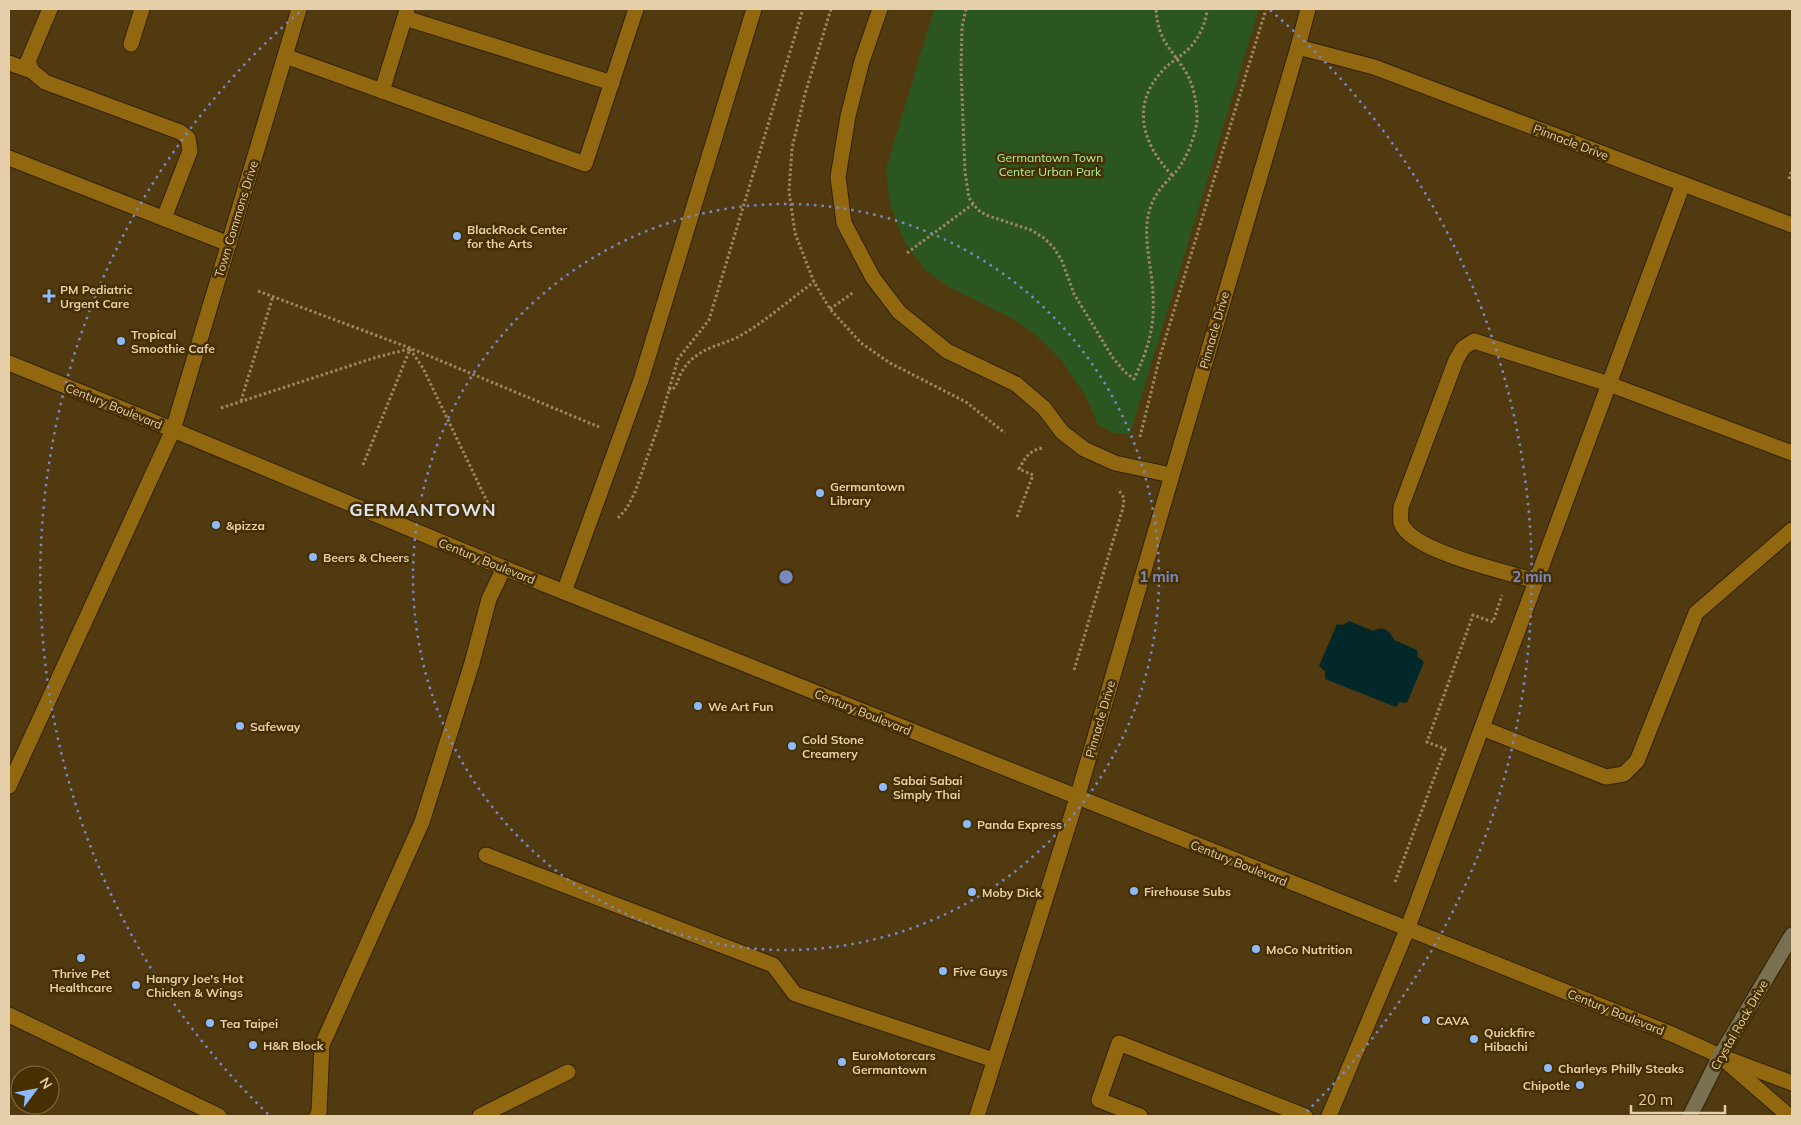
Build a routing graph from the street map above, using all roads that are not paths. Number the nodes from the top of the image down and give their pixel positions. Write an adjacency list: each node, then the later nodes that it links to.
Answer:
1 (50, 9): 13 (street)
2 (142, 9): 9 (street)
3 (299, 9): 11 (street, Town Commons Drive)
4 (636, 9): 14 (street)
5 (754, 9): 29 (street)
6 (880, 9): 25 (street)
7 (1308, 9): 10 (street)
8 (406, 13): 14 (street); 15 (street)
9 (131, 44)
10 (1298, 47): 17 (street, Pinnacle Drive); 25 (street, Pinnacle Drive)
11 (285, 56): 15 (street); 20 (street, Town Commons Drive)
12 (9, 62): 13 (street)
13 (32, 71): 18 (street)
14 (612, 83): 15 (street)
15 (382, 91)
16 (9, 158): 18 (street)
17 (1683, 184): 19 (street, Pinnacle Drive); 22 (street)
18 (164, 218): 20 (street)
19 (1792, 225)
20 (228, 244): 23 (street, Town Commons Drive)
21 (9, 364): 23 (street, Century Boulevard)
22 (1609, 384): 24 (street); 28 (street); 28 (street)
23 (173, 430): 27 (street, Century Boulevard); 31 (street, Town Commons Drive)
24 (1792, 453)
25 (1171, 475): 32 (street, Pinnacle Drive)
26 (1792, 530): 30 (street)
27 (504, 568): 29 (street, Century Boulevard); 42 (street)
28 (1536, 581): 30 (street)
29 (564, 592): 32 (street, Century Boulevard)
30 (1482, 728): 34 (street)
31 (9, 786)
32 (1078, 798): 34 (street, Century Boulevard); 38 (street, Pinnacle Drive)
33 (486, 855): 38 (street)
34 (1407, 930): 37 (street, Century Boulevard); 47 (street)
35 (1792, 935): 37 (main road, Crystal Rock Drive)
36 (9, 1015): 41 (street)
37 (1720, 1056): 40 (street, Century Boulevard); 48 (main road, Crystal Rock Drive); 49 (street, Century Boulevard)
38 (994, 1060): 44 (street, Pinnacle Drive)
39 (568, 1072): 43 (street)
40 (1792, 1083)
41 (219, 1116)
42 (317, 1116)
43 (480, 1116)
44 (977, 1116)
45 (1140, 1116): 46 (street)
46 (1305, 1116)
47 (1328, 1116)
48 (1690, 1116)
49 (1789, 1116)

